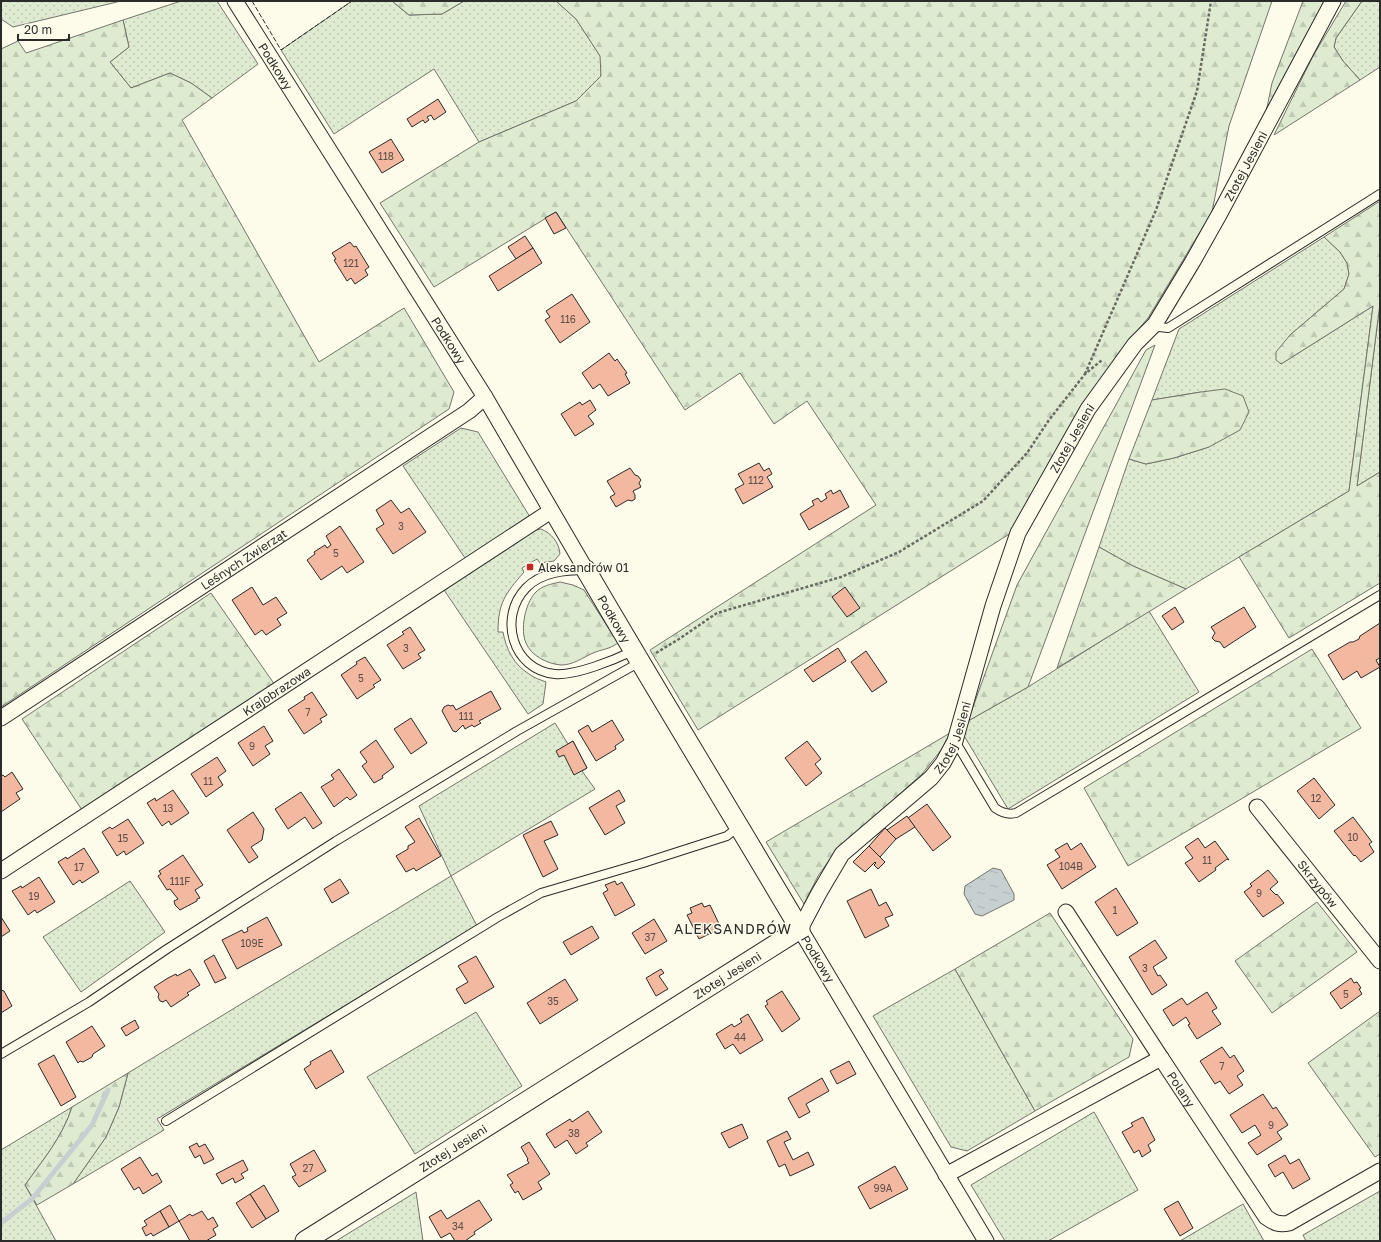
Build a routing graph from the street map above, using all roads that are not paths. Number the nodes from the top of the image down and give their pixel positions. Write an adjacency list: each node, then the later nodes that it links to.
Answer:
1 (235, 1): 5 (street, Podkowy)
2 (1333, 1): 4 (street, Złotej Jesieni)
3 (1380, 194): 4 (lane)
4 (1155, 324): 11 (street, Złotej Jesieni)
5 (485, 397): 6 (street, Podkowy); 10 (street, Leśnych Zwierząt)
6 (551, 511): 7 (street, Podkowy); 14 (street, Krajobrazowa)
7 (586, 570): 9 (street, Podkowy); 9 (lane)
8 (1380, 595): 11 (lane)
9 (636, 657): 13 (street, Podkowy); 18 (lane)
10 (1, 718)
11 (955, 741): 16 (street, Złotej Jesieni)
12 (1257, 807): 17 (street, Skrzypów)
13 (739, 826): 16 (street, Podkowy); 20 (lane)
14 (1, 871)
15 (1066, 912): 19 (street)
16 (800, 929): 22 (street, Podkowy); 23 (street, Złotej Jesieni)
17 (1380, 961)
18 (1, 1054)
19 (1161, 1058): 21 (street, Polany); 22 (street, Polany)
20 (166, 1121)
21 (1380, 1171)
22 (946, 1175): 24 (street, Podkowy)
23 (305, 1241)
24 (986, 1241)

